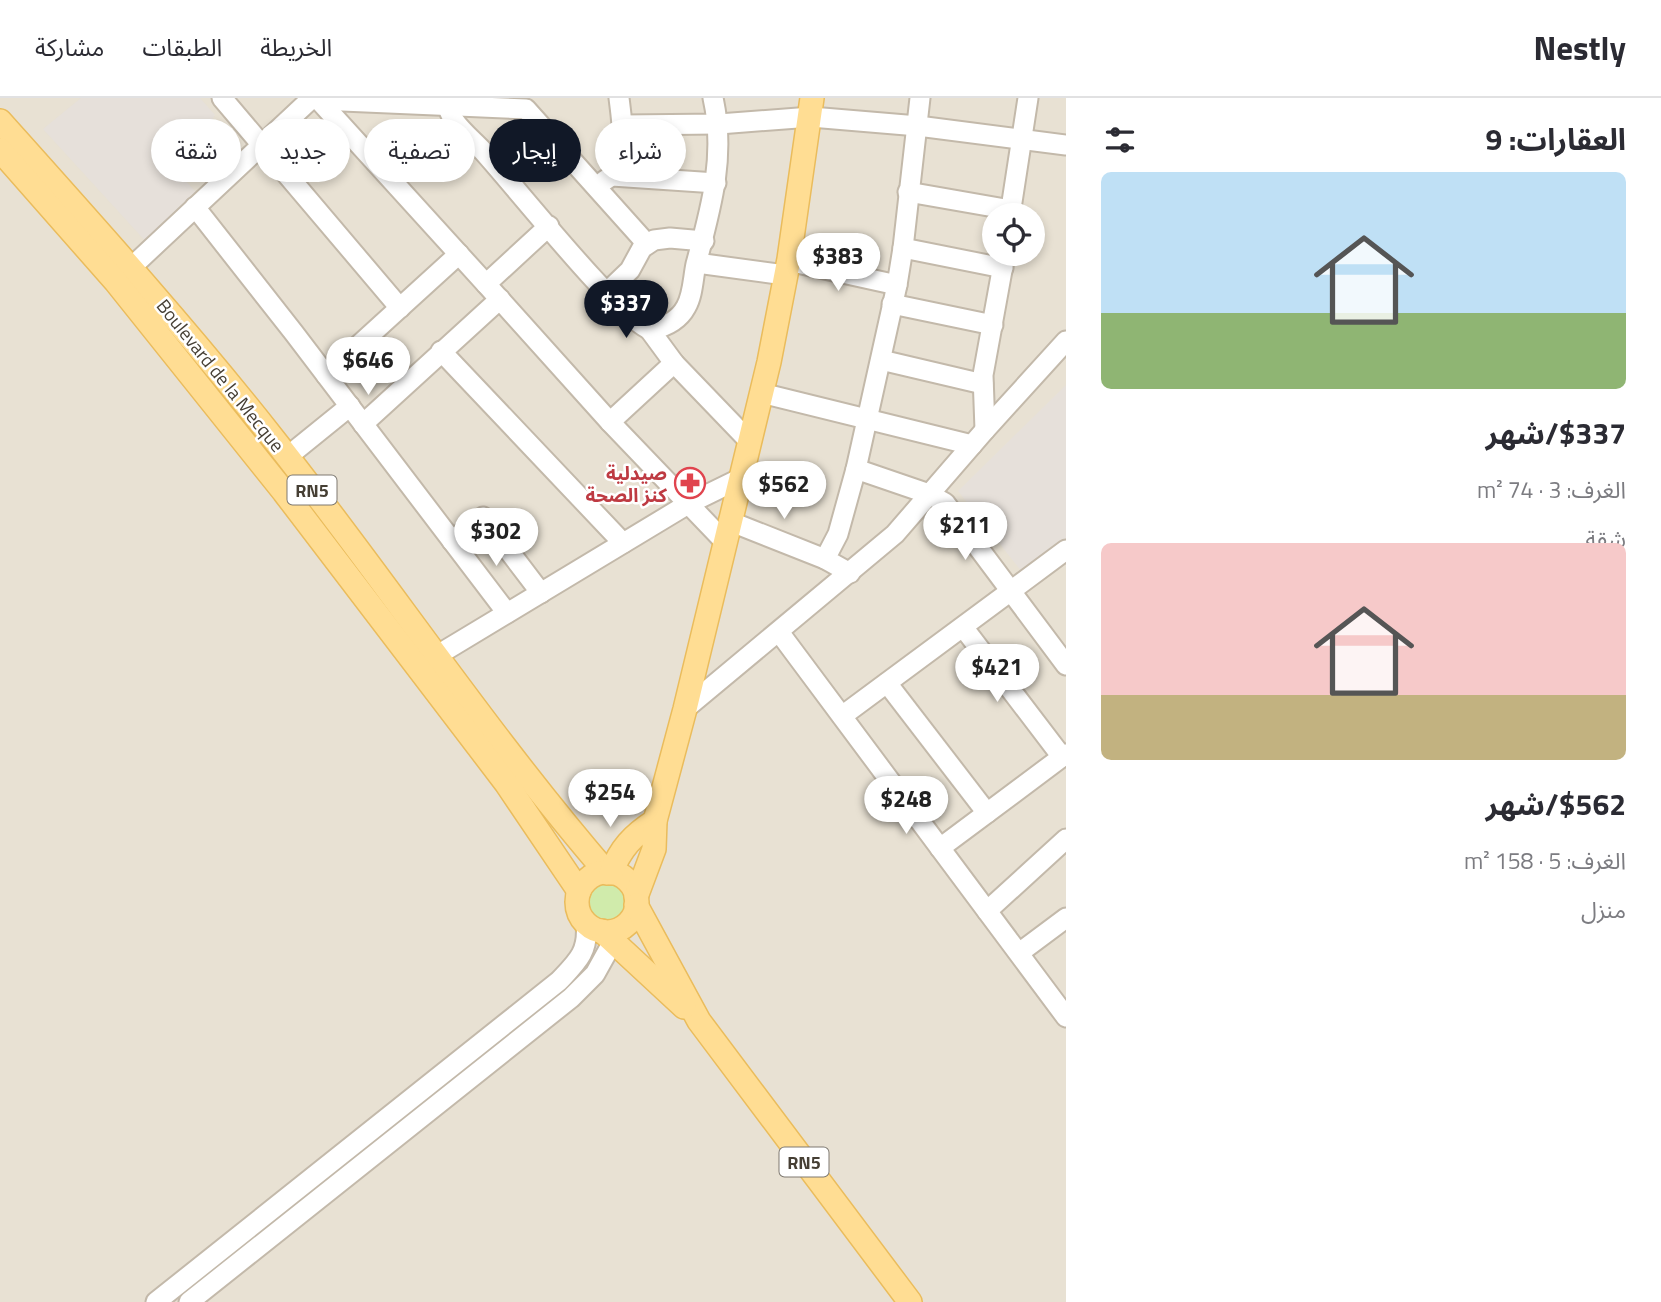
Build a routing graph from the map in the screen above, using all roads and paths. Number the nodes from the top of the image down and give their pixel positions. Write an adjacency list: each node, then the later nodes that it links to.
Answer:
1 (222, 98): 16 (street)
2 (619, 98): 11 (street)
3 (713, 98): 14 (street)
4 (920, 98): 15 (street)
5 (1028, 98): 17 (street)
6 (316, 99): 7 (street); 10 (street); 34 (street)
7 (447, 101): 8 (street); 30 (street)
8 (534, 104): 21 (street)
9 (811, 107): 14 (street); 15 (street); 38 (main road)
10 (292, 119)
11 (621, 119)
12 (0, 121): 39 (main road, Boulevard de la Mecque / RN5)
13 (686, 124): 14 (street)
14 (719, 124): 25 (street)
15 (918, 126): 17 (street); 26 (street)
16 (255, 139)
17 (1021, 139): 18 (street); 27 (street)
18 (1066, 145)
19 (0, 150): 39 (main road, Boulevard de la Mecque / RN5)
20 (255, 150): 28 (street)
21 (595, 170)
22 (292, 182): 44 (street)
23 (605, 182): 32 (street)
24 (679, 182): 25 (street)
25 (716, 183): 31 (street)
26 (908, 192): 29 (street); 33 (street)
27 (1012, 203)
28 (194, 207): 39 (street); 51 (street)
29 (982, 207)
30 (549, 226): 40 (street); 41 (street)
31 (704, 241): 32 (street); 36 (street)
32 (647, 244): 41 (street)
33 (903, 248): 35 (street); 42 (street)
34 (459, 254): 40 (street); 44 (street)
35 (982, 258)
36 (697, 263): 38 (street); 46 (street)
37 (1003, 266): 45 (street)
38 (787, 268): 42 (street); 53 (main road)
39 (124, 274): 61 (main road, Boulevard de la Mecque / RN5); 88 (main road, Boulevard de la Mecque / RN5)
40 (486, 284): 43 (street)
41 (607, 292): 46 (street)
42 (894, 295): 45 (street); 49 (street)
43 (500, 299): 48 (street); 56 (street)
44 (400, 308): 51 (street)
45 (993, 325): 52 (street)
46 (649, 330): 50 (street)
47 (1064, 348): 58 (street)
48 (441, 351): 57 (street); 68 (street)
49 (881, 359): 52 (street); 55 (street)
50 (674, 363): 56 (street); 59 (street)
51 (326, 375): 54 (street)
52 (983, 384): 58 (street)
53 (761, 393): 55 (street); 59 (main road)
54 (350, 406): 57 (street); 61 (street)
55 (868, 418): 60 (street); 62 (street)
56 (610, 422): 65 (street)
57 (363, 424): 67 (street)
58 (985, 429): 60 (street)
59 (750, 442): 63 (main road)
60 (972, 445): 64 (street)
61 (287, 457): 77 (main road, Boulevard de la Mecque / RN5)
62 (856, 469): 64 (street); 70 (street)
63 (739, 479): 65 (street); 66 (main road)
64 (929, 494): 71 (street); 72 (street)
65 (689, 504): 66 (street); 68 (street)
66 (727, 531): 70 (street); 80 (main road)
67 (452, 541): 73 (street); 74 (street)
68 (623, 543): 73 (street)
69 (1066, 550): 72 (street)
70 (825, 559): 71 (street)
71 (850, 573): 76 (street)
72 (1012, 592): 75 (street); 78 (street)
73 (541, 593): 74 (street)
74 (507, 613): 77 (street)
75 (963, 627): 79 (street); 82 (street)
76 (779, 632): 80 (street); 81 (street)
77 (436, 656): 87 (main road, Boulevard de la Mecque / RN5)
78 (1066, 665)
79 (887, 683): 81 (street); 83 (street)
80 (685, 709): 84 (main road)
81 (842, 716): 86 (street)
82 (1064, 755): 83 (street)
83 (987, 813): 86 (street)
84 (655, 821): 87 (main road); 89 (main road)
85 (1066, 839): 90 (street)
86 (940, 848): 90 (street)
87 (609, 873): 88 (main road); 89 (main road, Boulevard de la Mecque / RN5)
88 (579, 891): 92 (main road, Boulevard de la Mecque / RN5)
89 (636, 901): 92 (main road); 95 (main road, Boulevard de la Mecque / RN5)
90 (987, 911): 93 (street)
91 (1065, 920): 93 (street)
92 (605, 931): 95 (main road, RN5); 96 (street); 96 (street)
93 (1018, 953): 94 (street)
94 (1066, 1017)
95 (699, 1021): 98 (main road, RN5)
96 (181, 1298): 97 (street)
97 (156, 1302)
98 (909, 1302)

